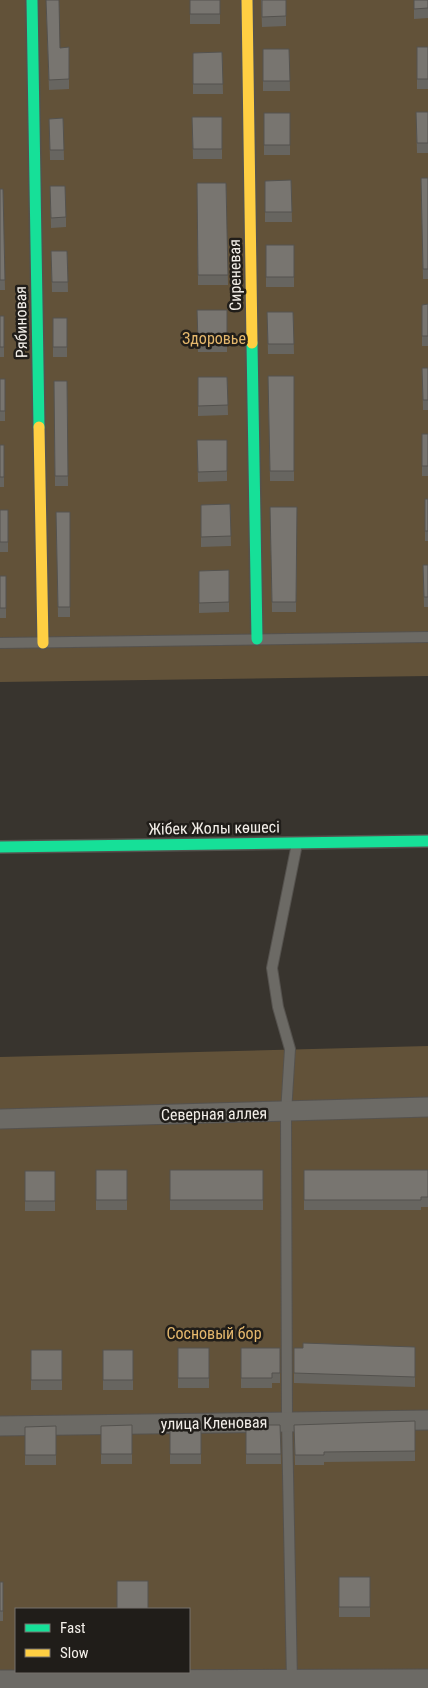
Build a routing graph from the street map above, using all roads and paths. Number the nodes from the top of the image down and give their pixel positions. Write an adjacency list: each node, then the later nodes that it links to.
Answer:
1 (32, 0): 6 (main road, Рябиновая)
2 (248, 0): 4 (main road, Сиреневая)
3 (428, 637): 4 (lane)
4 (257, 639): 6 (lane)
5 (0, 643): 6 (lane)
6 (43, 643)
7 (428, 841): 8 (main road, Жібек Жолы көшесі)
8 (297, 843): 9 (main road, Жібек Жолы көшесі); 11 (lane)
9 (0, 847)
10 (428, 1107): 11 (street, Северная аллея)
11 (286, 1113): 12 (street, Северная аллея); 14 (lane)
12 (0, 1119)
13 (428, 1420): 14 (street, улица Кленовая)
14 (287, 1422): 15 (street, улица Кленовая); 18 (lane)
15 (0, 1426)
16 (0, 1680): 18 (street)
17 (428, 1680): 18 (street)
18 (292, 1684)

